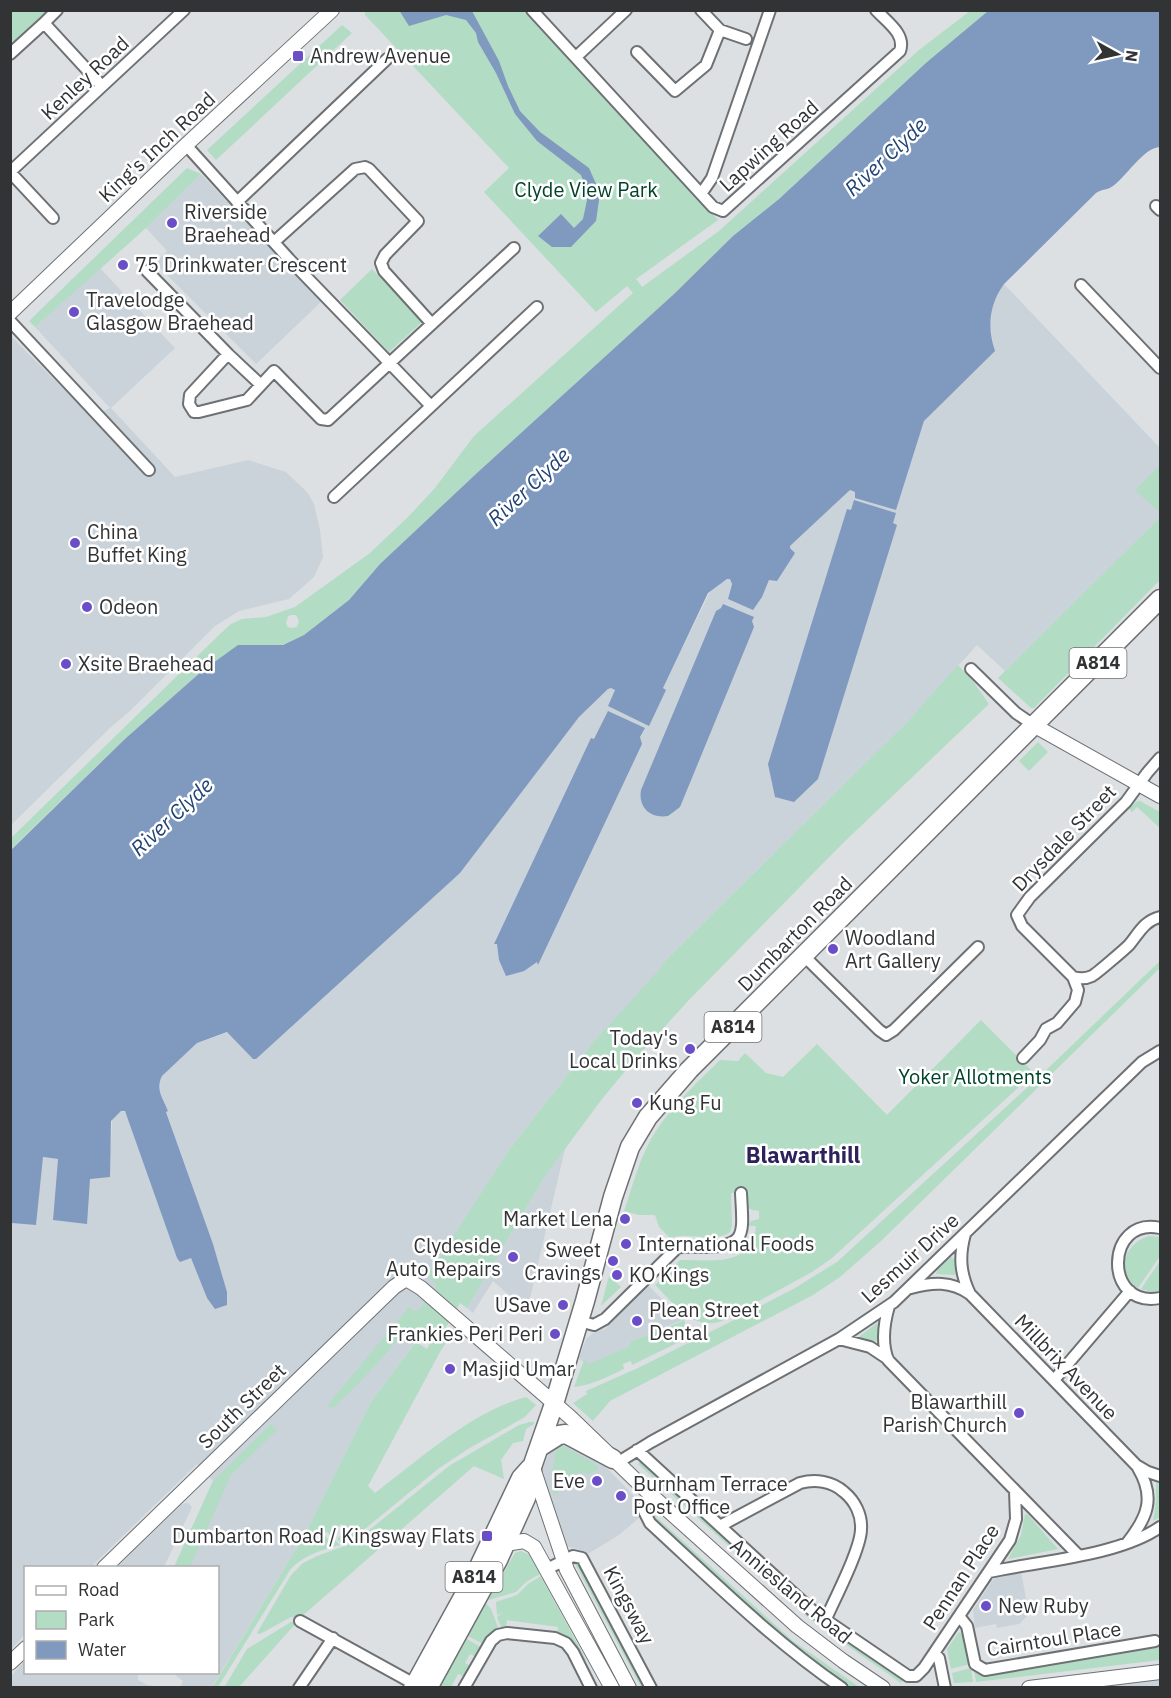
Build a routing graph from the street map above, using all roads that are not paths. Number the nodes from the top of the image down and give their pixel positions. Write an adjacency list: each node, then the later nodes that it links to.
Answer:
1 (57, 10): 9 (street)
2 (184, 10): 16 (street, Kenley Road)
3 (332, 10): 17 (street, King's Inch Road)
4 (532, 10): 14 (street, Lapwing Road)
5 (626, 10): 14 (street)
6 (701, 10): 10 (street)
7 (770, 10): 19 (street)
8 (876, 10): 19 (street, Lapwing Road)
9 (44, 23): 13 (street); 16 (street)
10 (720, 30): 11 (street); 12 (street)
11 (746, 39)
12 (637, 52)
13 (10, 54)
14 (576, 57): 19 (street, Lapwing Road)
15 (387, 59): 20 (street)
16 (102, 86): 18 (street, Kenley Road)
17 (186, 145): 20 (street); 27 (street, King's Inch Road)
18 (10, 172): 21 (street)
19 (701, 194)
20 (237, 202): 22 (street)
21 (52, 218)
22 (274, 242): 29 (street); 32 (street)
23 (514, 248): 29 (street)
24 (147, 271): 30 (street)
25 (1081, 285): 31 (street)
26 (537, 307): 34 (street)
27 (10, 313)
28 (10, 321): 35 (street)
29 (432, 324): 32 (street)
30 (228, 354): 33 (street); 33 (street)
31 (1158, 362)
32 (391, 363): 33 (street); 34 (street)
33 (261, 385)
34 (431, 406): 36 (street)
35 (149, 470)
36 (334, 497)
37 (1161, 599): 39 (main road, Dumbarton Road / A814)
38 (971, 669): 39 (street)
39 (1035, 726): 41 (street); 45 (main road, Dumbarton Road / A814)
40 (1161, 758): 41 (street, Drysdale Street)
41 (1139, 784): 42 (street); 46 (street, Drysdale Street)
42 (1161, 796)
43 (1161, 917): 46 (street)
44 (978, 946): 45 (street)
45 (804, 956): 58 (main road, Dumbarton Road / A814)
46 (1073, 977): 48 (street)
47 (1161, 1051): 51 (street, Lesmuir Drive)
48 (1023, 1058)
49 (741, 1193): 58 (street)
50 (1161, 1228): 54 (street)
51 (966, 1234): 53 (street, Lesmuir Drive); 55 (street, Millbrix Avenue)
52 (411, 1281): 62 (street, Anniesland Road); 77 (street, South Street)
53 (910, 1288): 55 (street, Millbrix Avenue); 57 (street, Lesmuir Drive)
54 (1130, 1291): 56 (street); 61 (street)
55 (970, 1294): 61 (street, Millbrix Avenue)
56 (1161, 1298)
57 (889, 1306): 59 (street, Lesmuir Drive); 60 (street)
58 (579, 1321): 62 (main road, Dumbarton Road / A814)
59 (839, 1339): 60 (street); 64 (street, Lesmuir Drive)
60 (888, 1360): 69 (street)
61 (1054, 1380): 66 (street, Millbrix Avenue)
62 (554, 1404): 63 (main road, Dumbarton Road / A814); 65 (street, Anniesland Road)
63 (540, 1447): 65 (main road); 67 (main road, Dumbarton Road / A814)
64 (637, 1450): 65 (street, Lesmuir Drive); 71 (street, Anniesland Road)
65 (615, 1461): 70 (street, Anniesland Road)
66 (1137, 1465): 68 (street, Millbrix Avenue); 74 (street, Millbrix Avenue)
67 (532, 1467): 73 (main road, Dumbarton Road); 76 (street, Kingsway); 90 (main road, Dumbarton Road / A814)
68 (1161, 1476)
69 (1015, 1491): 75 (street); 79 (street, Pennan Place)
70 (651, 1495): 97 (street); 98 (street, Anniesland Road)
71 (720, 1526): 82 (street, Anniesland Road); 82 (street)
72 (1161, 1527): 74 (street)
73 (506, 1544): 78 (street); 90 (main road, Dumbarton Road)
74 (1127, 1544): 75 (street)
75 (1078, 1555): 79 (street)
76 (564, 1560): 78 (street); 95 (street, Kingsway); 96 (street, Kingsway)
77 (106, 1566)
78 (547, 1569): 94 (street)
79 (989, 1572): 80 (street, Pennan Place)
80 (959, 1616): 84 (street, Cairntoul Place); 86 (street, Pennan Place)
81 (300, 1620): 83 (street)
82 (825, 1621): 89 (street, Anniesland Road)
83 (333, 1638): 90 (street); 91 (street)
84 (1155, 1641)
85 (24, 1650): 87 (street)
86 (934, 1653): 89 (street, Pennan Place); 99 (street)
87 (10, 1663)
88 (1161, 1672): 100 (street)
89 (916, 1676)
90 (419, 1687)
91 (298, 1688)
92 (464, 1688): 93 (street)
93 (591, 1688)
94 (612, 1688)
95 (629, 1688)
96 (651, 1688)
97 (842, 1688)
98 (883, 1688)
99 (945, 1688)
100 (1029, 1688)

